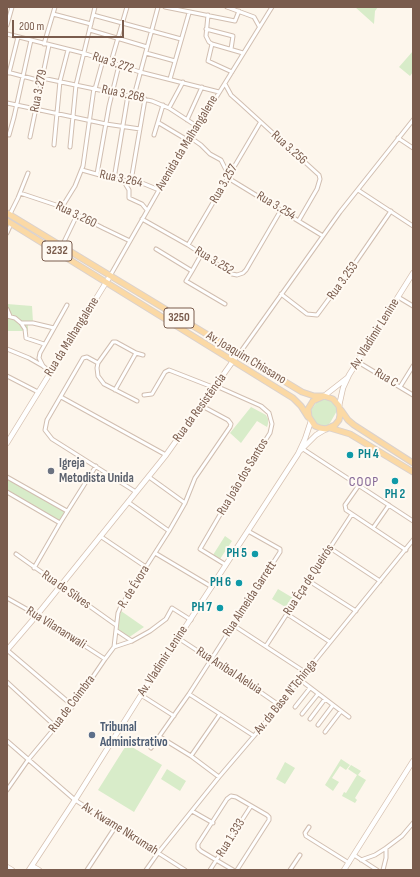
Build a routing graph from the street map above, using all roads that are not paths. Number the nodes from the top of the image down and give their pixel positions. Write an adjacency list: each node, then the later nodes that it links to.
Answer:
1 (12, 7): 17 (street)
2 (55, 7): 12 (street)
3 (95, 7): 13 (street)
4 (126, 7): 15 (street)
5 (158, 7): 21 (street)
6 (164, 7): 11 (street)
7 (227, 7): 9 (street)
8 (272, 7): 18 (street, Avenida da Malhangalene)
9 (235, 8): 10 (street)
10 (239, 11): 14 (street); 18 (street)
11 (189, 13): 14 (street); 25 (street)
12 (53, 14): 16 (street); 27 (street)
13 (93, 15): 15 (street); 16 (street)
14 (208, 15): 19 (street)
15 (122, 22): 21 (street); 24 (street)
16 (91, 24): 20 (street)
17 (7, 25)
18 (259, 26): 35 (street, Avenida da Malhangalene)
19 (206, 29): 28 (street); 31 (street)
20 (90, 30): 24 (street); 33 (street)
21 (151, 31): 25 (street); 30 (street)
22 (7, 34): 23 (street, Rua 3.272)
23 (18, 37): 26 (street, Rua 3.272); 42 (street)
24 (117, 38): 30 (street); 38 (street)
25 (182, 39): 37 (street)
26 (31, 40): 27 (street, Rua 3.272); 43 (street)
27 (44, 44): 29 (street, Rua 3.272)
28 (212, 44): 31 (street); 41 (street)
29 (49, 45): 32 (street, Rua 3.272); 45 (street, Rua 3.279)
30 (147, 47): 34 (street)
31 (231, 49): 35 (street)
32 (68, 50): 33 (street, Rua 3.272); 46 (street)
33 (83, 53): 36 (street, Rua 3.272); 49 (street)
34 (146, 53): 37 (street); 40 (street)
35 (243, 53): 41 (street, Avenida da Malhangalene)
36 (103, 60): 38 (street, Rua 3.272); 51 (street)
37 (175, 61): 44 (street)
38 (111, 62): 39 (street, Rua 3.272)
39 (119, 65): 40 (street, Rua 3.272); 52 (street)
40 (140, 72): 44 (street, Rua 3.272); 55 (street)
41 (232, 72): 48 (street, Avenida da Malhangalene)
42 (8, 73): 43 (street, Rua 3.268)
43 (23, 76): 45 (street, Rua 3.268); 58 (street)
44 (170, 79): 47 (street, Rua 3.272)
45 (41, 80): 46 (street, Rua 3.268); 61 (street, Rua 3.279)
46 (60, 81): 49 (street, Rua 3.268); 62 (street)
47 (183, 82): 50 (street, Rua 3.272); 60 (street)
48 (225, 84): 53 (street, Avenida da Malhangalene); 68 (street, Rua 3.256)
49 (76, 85): 51 (street, Rua 3.268); 63 (street)
50 (202, 87): 53 (street, Rua 3.272); 65 (street)
51 (94, 88): 52 (street, Rua 3.268); 64 (street)
52 (112, 92): 54 (street, Rua 3.268); 69 (street)
53 (219, 92): 71 (street, Avenida da Malhangalene)
54 (128, 96): 55 (street, Rua 3.268); 70 (street)
55 (134, 96): 56 (street, Rua 3.268)
56 (145, 99): 59 (street, Rua 3.268); 72 (street)
57 (7, 103): 58 (street)
58 (16, 105): 61 (street); 73 (street)
59 (163, 105): 60 (street, Rua 3.268); 67 (street)
60 (170, 108): 65 (street, Rua 3.268)
61 (35, 109): 62 (street); 75 (street, Rua 3.279)
62 (57, 113): 63 (street); 78 (street)
63 (73, 116): 64 (street); 79 (street)
64 (89, 120): 69 (street); 81 (street)
65 (187, 120): 71 (street, Rua 3.268)
66 (413, 120): 76 (street, Rua da Resistência)
67 (159, 123): 74 (street); 77 (street)
68 (260, 123): 84 (street, Rua 3.257); 98 (street, Rua 3.256)
69 (106, 124): 70 (street); 83 (street)
70 (123, 127): 72 (street); 85 (street)
71 (198, 127): 77 (street, Avenida da Malhangalene)
72 (140, 129): 87 (street)
73 (9, 135)
74 (154, 135)
75 (30, 137)
76 (398, 138): 80 (street); 89 (street, Rua da Resistência)
77 (190, 139): 84 (street); 88 (street, Avenida da Malhangalene)
78 (54, 145)
79 (70, 147)
80 (413, 148)
81 (82, 170): 83 (street, Rua 3.264); 91 (street)
82 (28, 173): 90 (street)
83 (97, 174): 85 (street, Rua 3.264)
84 (229, 176): 93 (street, Rua 3.254); 104 (street, Rua 3.257)
85 (114, 179): 86 (street, Rua 3.264)
86 (123, 180): 87 (street, Rua 3.264); 92 (street)
87 (131, 181): 88 (street, Rua 3.264)
88 (159, 190): 92 (street, Avenida da Malhangalene)
89 (358, 190): 94 (street); 102 (street, Rua da Resistência)
90 (20, 194): 91 (street, Rua 3.260); 95 (street)
91 (62, 207): 96 (street, Rua 3.260)
92 (147, 210): 97 (street, Avenida da Malhangalene)
93 (281, 210): 98 (street, Rua 3.254); 107 (street, Rua 3.252)
94 (391, 212): 100 (street); 112 (street, Rua 3.253)
95 (8, 213): 105 (main road, Av. Joaquim Chissano / 3250)
96 (77, 215): 103 (street, Rua 3.260); 105 (street)
97 (142, 219): 103 (street, Avenida da Malhangalene); 104 (street, Rua 3.252)
98 (299, 220): 102 (street, Rua 3.254)
99 (9, 222): 101 (street); 111 (main road, 3232)
100 (413, 226)
101 (7, 233)
102 (323, 236): 112 (street, Rua da Resistência)
103 (130, 241): 110 (street, Avenida da Malhangalene)
104 (188, 246): 107 (street, Rua 3.252)
105 (62, 247): 110 (main road, Av. Joaquim Chissano / 3250)
106 (156, 249): 108 (street)
107 (201, 255): 108 (street)
108 (192, 271): 114 (street)
109 (413, 273): 113 (main road, Av. Vladimir Lenine)
110 (110, 276): 111 (main road, Avenida da Malhangalene); 124 (main road, Av. Joaquim Chissano / 3250)
111 (106, 282): 126 (main road); 131 (main road, Rua da Malhangalene)
112 (281, 294): 124 (street, Rua da Resistência)
113 (398, 297): 116 (street); 128 (main road, Av. Vladimir Lenine)
114 (225, 304)
115 (67, 305): 120 (street)
116 (413, 306)
117 (7, 309): 118 (street)
118 (8, 316): 119 (street)
119 (21, 323): 120 (street); 121 (street)
120 (54, 328): 121 (street)
121 (44, 344): 129 (street)
122 (7, 350): 129 (street)
123 (136, 353): 125 (street); 127 (street); 136 (street)
124 (238, 354): 126 (main road, Rua da Resistência); 140 (main road, Av. Joaquim Chissano / 3250)
125 (143, 355)
126 (234, 361): 134 (main road, Rua da Resistência); 145 (main road)
127 (98, 364): 136 (street); 141 (street)
128 (357, 364): 132 (main road, Av. Vladimir Lenine); 135 (street, Rua C)
129 (43, 366): 131 (street)
130 (413, 366): 135 (street)
131 (50, 372): 137 (main road, Rua da Malhangalene)
132 (350, 375): 140 (main road, Av. Vladimir Lenine); 144 (main road, Av. Vladimir Lenine)
133 (7, 376): 137 (street)
134 (215, 387): 138 (street, Rua João dos Santos); 143 (main road, Rua da Resistência); 174 (street, Rua João dos Santos)
135 (400, 387): 139 (street, Rua C)
136 (115, 390): 142 (street)
137 (37, 393): 147 (main road, Rua da Malhangalene)
138 (144, 395)
139 (413, 395)
140 (324, 396): 144 (main road); 145 (main road)
141 (61, 397): 149 (street); 151 (street)
142 (137, 401)
143 (202, 406): 149 (main road, Rua da Resistência); 159 (street, R. de Évora)
144 (340, 408): 146 (main road); 150 (main road)
145 (310, 419): 146 (main road); 148 (main road, Av. Vladimir Lenine)
146 (328, 428): 148 (main road, Av. Vladimir Lenine); 152 (main road)
147 (7, 443)
148 (302, 448): 155 (street); 167 (main road, Av. Vladimir Lenine)
149 (166, 455): 154 (main road, Rua da Resistência)
150 (413, 463)
151 (96, 466): 157 (street); 161 (street)
152 (413, 472)
153 (7, 477): 161 (street)
154 (149, 477): 157 (main road, Rua da Resistência); 159 (street)
155 (358, 485): 160 (street); 162 (street)
156 (7, 492): 164 (street)
157 (136, 492): 158 (main road, Rua da Resistência)
158 (128, 502): 166 (street); 168 (main road, Rua da Resistência)
159 (185, 503): 166 (street, R. de Évora)
160 (388, 505): 163 (street); 165 (street)
161 (67, 512): 164 (street)
162 (352, 514): 165 (street); 170 (street, Rua Éça de Queirós)
163 (413, 521)
164 (60, 522): 176 (street)
165 (373, 528): 171 (street)
166 (169, 531): 172 (street, R. de Évora)
167 (248, 531): 174 (main road, Av. Vladimir Lenine); 187 (street, Rua Almeida Garrett)
168 (100, 536): 175 (street); 179 (main road, Rua da Resistência)
169 (413, 540): 171 (street, Av. da Base N'Tchinga)
170 (330, 548): 177 (street); 178 (street, Rua Éça de Queirós)
171 (406, 550): 177 (street, Av. da Base N'Tchinga)
172 (155, 553): 175 (street, R. de Évora); 180 (street)
173 (16, 554): 176 (street, Rua de Silves)
174 (226, 565): 180 (main road, Av. Vladimir Lenine)
175 (146, 567): 186 (street, R. de Évora)
176 (34, 568): 179 (street, Rua de Silves)
177 (380, 580): 182 (street, Av. da Base N'Tchinga)
178 (309, 581): 182 (street); 183 (street, Rua Éça de Queirós)
179 (60, 586): 184 (main road, Rua da Resistência); 186 (street, Rua de Silves)
180 (212, 587): 185 (main road, Av. Vladimir Lenine)
181 (7, 598): 184 (street, Rua Vilananwali)
182 (356, 611): 191 (street, Av. da Base N'Tchinga)
183 (288, 614): 191 (street); 192 (street, Rua Éça de Queirós)
184 (37, 615): 194 (main road, Rua da Resistência); 195 (street, Rua Vilananwali)
185 (190, 620): 189 (main road, Av. Vladimir Lenine); 190 (street)
186 (116, 625): 188 (street, R. de Évora)
187 (233, 625): 192 (street); 196 (street, Rua Almeida Garrett)
188 (117, 631): 190 (street); 193 (street, R. de Évora)
189 (178, 638): 196 (street, Rua Aníbal Aleluia); 203 (main road, Av. Vladimir Lenine)
190 (132, 641): 193 (street)
191 (330, 642): 197 (street, Av. da Base N'Tchinga)
192 (266, 646): 197 (street)
193 (114, 647): 195 (street, Rua de Coimbra)
194 (7, 650): 207 (street)
195 (104, 659): 207 (street, Rua de Coimbra)
196 (211, 659): 201 (street, Rua Almeida Garrett); 205 (street, Rua Aníbal Aleluia)
197 (305, 672): 198 (street, Av. da Base N'Tchinga)
198 (299, 679): 200 (street); 205 (street, Av. da Base N'Tchinga)
199 (7, 682): 216 (street)
200 (310, 688): 202 (street); 208 (street)
201 (189, 694): 210 (street); 212 (street, Rua Almeida Garrett)
202 (318, 694): 204 (street); 211 (street)
203 (141, 695): 212 (street); 227 (main road, Av. Vladimir Lenine)
204 (326, 699): 206 (street); 214 (street)
205 (278, 705): 218 (street, Av. da Base N'Tchinga)
206 (333, 705): 209 (street); 215 (street)
207 (73, 706): 216 (street, Rua de Coimbra)
208 (294, 707)
209 (341, 711): 213 (street); 217 (street)
210 (220, 714): 218 (street); 222 (street)
211 (302, 714)
212 (174, 716): 219 (street, Rua Almeida Garrett)
213 (349, 717)
214 (310, 719)
215 (318, 725)
216 (56, 727): 223 (street, Rua de Coimbra)
217 (325, 732)
218 (254, 736): 225 (street, Av. da Base N'Tchinga)
219 (160, 737): 221 (street, Rua Almeida Garrett); 222 (street)
220 (7, 741): 223 (street, Av. Kwame Nkrumah)
221 (151, 748)
222 (191, 756): 225 (street)
223 (28, 760): 226 (street, Rua de Coimbra); 227 (street, Av. Kwame Nkrumah)
224 (413, 761): 237 (main road)
225 (219, 776): 229 (street, Av. da Base N'Tchinga)
226 (7, 790)
227 (75, 800): 232 (street, Av. Kwame Nkrumah); 242 (main road, Av. Vladimir Lenine)
228 (251, 806): 230 (street); 238 (street, Rua 1.333); 250 (street)
229 (192, 811): 230 (street); 235 (street, Av. da Base N'Tchinga)
230 (213, 823): 238 (street)
231 (413, 823): 234 (street)
232 (116, 826): 235 (street, Av. Kwame Nkrumah); 245 (street)
233 (309, 827): 240 (street)
234 (386, 848): 239 (street); 254 (street)
235 (158, 853): 246 (street, Av. da Base N'Tchinga); 247 (street, Av. Kwame Nkrumah)
236 (300, 855): 251 (street)
237 (354, 855): 239 (street); 240 (main road)
238 (217, 860): 248 (street, Rua 1.333); 249 (street)
239 (361, 860): 253 (street)
240 (349, 863): 252 (main road)
241 (7, 867): 243 (main road)
242 (31, 868): 244 (main road)
243 (12, 870)
244 (39, 870)
245 (87, 870)
246 (146, 870)
247 (184, 870)
248 (210, 870)
249 (233, 870)
250 (237, 870)
251 (290, 870)
252 (344, 870)
253 (378, 870)
254 (383, 870)

